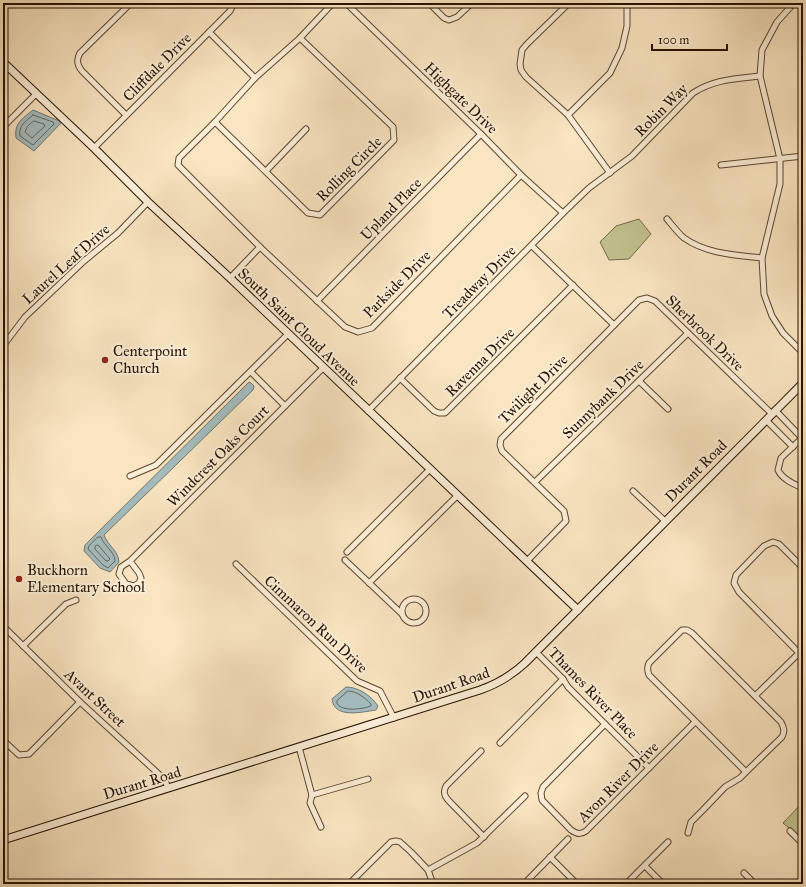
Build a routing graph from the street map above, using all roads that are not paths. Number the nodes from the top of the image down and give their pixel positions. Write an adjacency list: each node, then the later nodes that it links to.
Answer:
1 (131, 3): 17 (street)
2 (234, 3): 11 (street, Cliffdale Drive)
3 (337, 3): 12 (street)
4 (342, 3): 22 (street, Highgate Drive)
5 (428, 3): 6 (street)
6 (472, 3)
7 (570, 3): 18 (street)
8 (626, 3): 9 (street); 18 (street)
9 (669, 3)
10 (794, 3): 14 (street)
11 (209, 32): 15 (street); 17 (street, Cliffdale Drive)
12 (300, 38): 15 (street); 27 (street, Rolling Circle)
13 (3, 62): 16 (street, South Saint Cloud Avenue)
14 (760, 76): 25 (street); 28 (street, Robin Way)
15 (255, 78): 19 (street)
16 (36, 94): 20 (street); 23 (street, South Saint Cloud Avenue)
17 (126, 115): 23 (street, Cliffdale Drive)
18 (568, 115): 28 (street)
19 (215, 122): 27 (street, Rolling Circle); 34 (street)
20 (3, 127)
21 (306, 129): 27 (street)
22 (481, 134): 29 (street, Highgate Drive); 38 (street, Upland Place)
23 (94, 148): 30 (street, South Saint Cloud Avenue)
24 (803, 156): 25 (street)
25 (780, 159): 26 (street); 35 (street)
26 (721, 165)
27 (266, 171)
28 (610, 173): 31 (street, Treadway Drive)
29 (521, 175): 31 (street, Highgate Drive); 38 (street, Parkside Drive)
30 (148, 202): 36 (street, South Saint Cloud Avenue); 42 (street, Laurel Leaf Drive)
31 (563, 213): 33 (street, Treadway Drive)
32 (667, 219): 35 (street)
33 (532, 246): 37 (street); 46 (street, Treadway Drive)
34 (260, 247): 36 (street); 38 (street, Parkside Drive)
35 (762, 258): 43 (street)
36 (230, 278): 40 (street, South Saint Cloud Avenue)
37 (573, 285): 39 (street); 46 (street, Ravenna Drive)
38 (317, 301)
39 (614, 325): 41 (street, Sherbrook Drive); 58 (street, Twilight Drive)
40 (288, 334): 44 (street, South Saint Cloud Avenue); 45 (street)
41 (688, 334): 47 (street, Sunnybank Drive); 52 (street, Sherbrook Drive)
42 (3, 346)
43 (803, 353)
44 (323, 368): 49 (street, Windcrest Oaks Court); 51 (street, South Saint Cloud Avenue)
45 (250, 372): 49 (street); 57 (street)
46 (400, 378): 51 (street, Treadway Drive)
47 (639, 381): 50 (street); 58 (street, Sunnybank Drive)
48 (803, 383): 52 (street, Durant Road)
49 (285, 406): 65 (street, Windcrest Oaks Court)
50 (668, 408)
51 (368, 411): 56 (street, South Saint Cloud Avenue)
52 (774, 412): 53 (street, Durant Road); 54 (street, Sherbrook Drive)
53 (766, 420): 55 (street); 62 (street, Durant Road)
54 (802, 438): 55 (street)
55 (793, 447): 59 (street)
56 (430, 469): 61 (street, South Saint Cloud Avenue); 63 (street)
57 (130, 476)
58 (535, 482): 66 (street, Twilight Drive)
59 (803, 488)
60 (633, 491): 62 (street)
61 (457, 496): 66 (street, South Saint Cloud Avenue); 69 (street)
62 (665, 521): 71 (street, Durant Road)
63 (347, 552)
64 (346, 560): 69 (street)
65 (130, 561): 65 (street, Windcrest Oaks Court)
66 (527, 561): 71 (street, South Saint Cloud Avenue)
67 (236, 564): 80 (street, Cimmaron Run Drive)
68 (803, 568): 76 (street)
69 (369, 582): 72 (street)
70 (76, 600): 74 (street)
71 (578, 610): 75 (street, Durant Road)
72 (402, 614): 72 (street)
73 (3, 626): 74 (street, Avant Street)
74 (23, 646): 79 (street, Avant Street)
75 (536, 652): 77 (street, Thames River Place); 80 (street, Durant Road)
76 (801, 655): 78 (street)
77 (563, 679): 82 (street, Thames River Place); 84 (street)
78 (756, 696): 81 (street); 88 (street)
79 (80, 702): 83 (street); 90 (street, Avant Street)
80 (394, 718): 85 (street, Durant Road)
81 (695, 722): 87 (street, Avon River Drive); 88 (street)
82 (605, 724): 87 (street, Thames River Place); 87 (street, Avon River Drive)
83 (3, 740)
84 (500, 743)
85 (299, 747): 90 (street, Durant Road); 91 (street)
86 (481, 751): 96 (street)
87 (650, 768)
88 (746, 772): 95 (street)
89 (368, 779): 91 (street)
90 (169, 788): 98 (street, Durant Road)
91 (312, 795): 93 (street)
92 (525, 796): 96 (street)
93 (321, 827)
94 (790, 831): 100 (street)
95 (688, 833)
96 (484, 836): 103 (street)
97 (568, 839): 101 (street)
98 (3, 840)
99 (668, 842): 102 (street)
100 (803, 844)
101 (550, 858): 107 (street); 108 (street)
102 (645, 866): 109 (street); 110 (street)
103 (428, 870): 105 (street); 106 (street)
104 (744, 873): 111 (street)
105 (349, 884)
106 (433, 884)
107 (524, 884)
108 (577, 884)
109 (626, 884)
110 (663, 884)
111 (755, 884)

